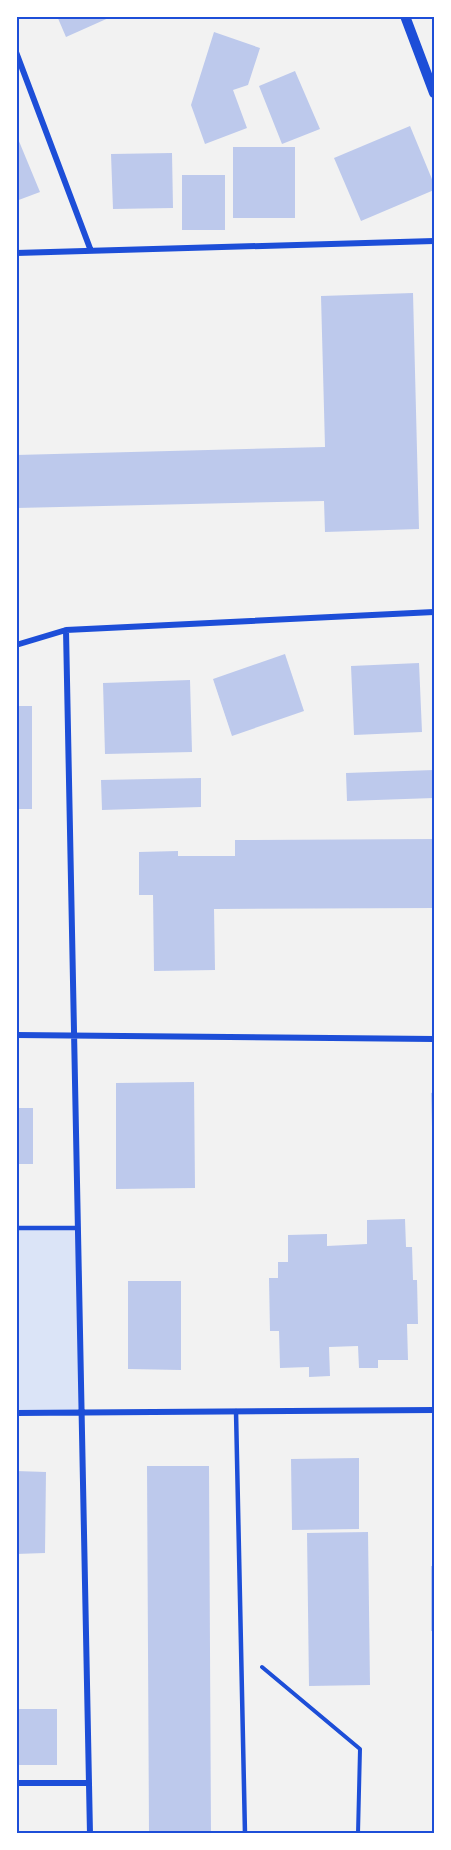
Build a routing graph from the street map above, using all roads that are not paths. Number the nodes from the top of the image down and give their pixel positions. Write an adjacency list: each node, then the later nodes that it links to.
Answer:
1 (405, 16): 3 (street)
2 (16, 52): 5 (street)
3 (435, 93)
4 (435, 241): 5 (street)
5 (91, 251): 6 (street)
6 (16, 253)
7 (435, 612): 8 (street)
8 (66, 630): 9 (street); 11 (street)
9 (16, 645)
10 (16, 1035): 11 (street)
11 (74, 1036): 12 (street); 14 (street)
12 (435, 1039)
13 (16, 1228): 14 (lane)
14 (78, 1228): 18 (street)
15 (435, 1410): 16 (street)
16 (236, 1411): 18 (street); 22 (lane)
17 (16, 1413): 18 (street)
18 (81, 1413): 20 (street)
19 (16, 1783): 20 (street)
20 (89, 1783): 21 (street)
21 (90, 1833)
22 (244, 1833)

